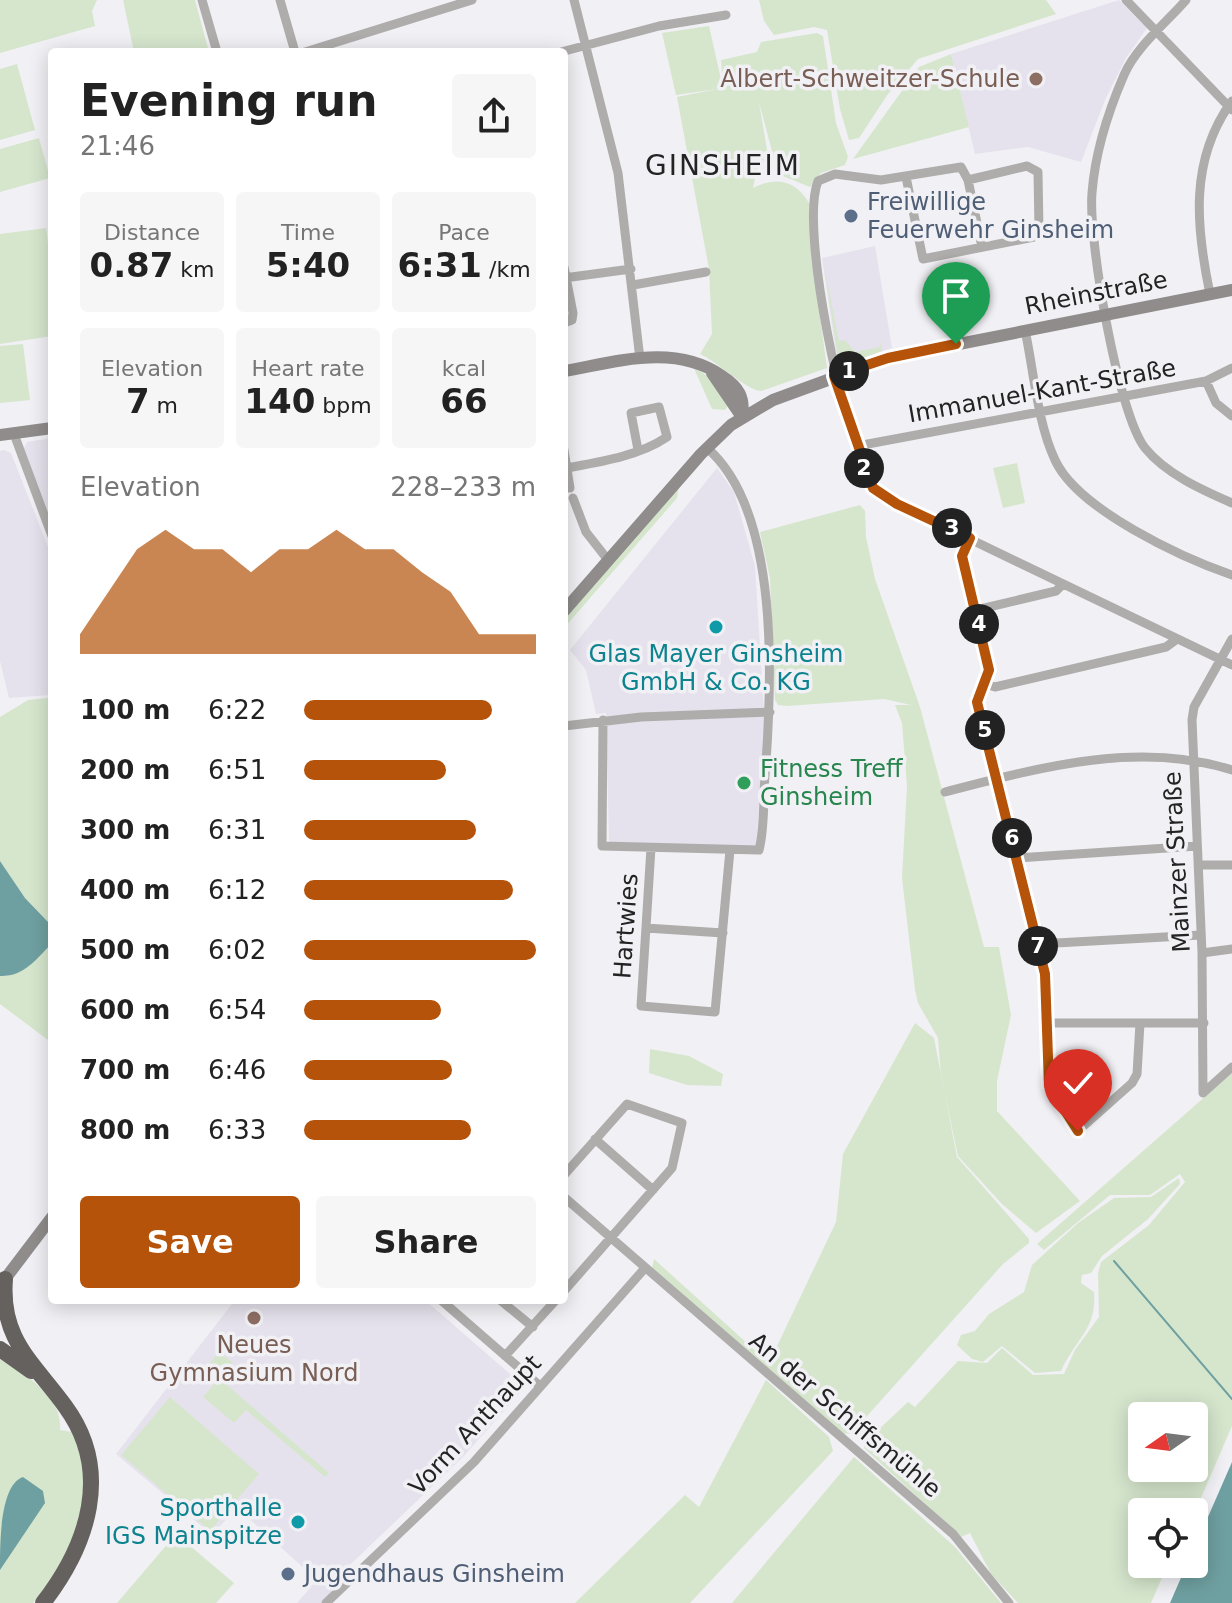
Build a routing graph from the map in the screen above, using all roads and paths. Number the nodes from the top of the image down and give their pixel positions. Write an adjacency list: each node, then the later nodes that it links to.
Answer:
1 (202, 0): 10 (street)
2 (280, 0): 11 (street)
3 (472, 0): 12 (street)
4 (574, 0): 9 (street)
5 (1126, 0): 8 (street)
6 (1186, 0): 8 (street)
7 (726, 15): 9 (street)
8 (1158, 32): 14 (street); 25 (street)
9 (588, 45): 13 (street); 18 (street)
10 (216, 48)
11 (294, 48)
12 (318, 48)
13 (568, 50)
14 (1231, 106): 24 (street)
15 (906, 177): 16 (street); 17 (street); 32 (street)
16 (968, 180): 17 (street); 17 (street)
17 (982, 247)
18 (631, 269): 20 (street); 21 (street)
19 (706, 272): 21 (street)
20 (568, 278)
21 (633, 285): 28 (street)
22 (568, 288): 26 (street)
23 (1232, 290): 24 (main road, Rheinstraße)
24 (1210, 294): 25 (main road, Rheinstraße)
25 (1107, 314): 27 (main road, Rheinstraße); 35 (street)
26 (568, 322)
27 (1025, 330): 32 (main road, Rheinstraße); 37 (street)
28 (640, 359): 29 (main road); 31 (main road)
29 (707, 368): 34 (main road); 39 (main road)
30 (1232, 368): 33 (street, Immanuel-Kant-Straße)
31 (568, 370)
32 (834, 376): 36 (main road, Rheinstraße); 43 (street)
33 (1206, 381): 35 (street, Immanuel-Kant-Straße); 38 (street)
34 (739, 391): 36 (main road); 39 (main road)
35 (1123, 396): 37 (street, Immanuel-Kant-Straße); 48 (street)
36 (773, 400): 39 (main road, Rheinstraße)
37 (1041, 410): 43 (street, Immanuel-Kant-Straße); 52 (street)
38 (1232, 416)
39 (742, 417): 44 (main road, Rheinstraße)
40 (48, 429): 41 (main road)
41 (14, 434): 42 (main road); 49 (street)
42 (0, 435)
43 (857, 446): 50 (street)
44 (707, 448): 51 (main road, Rheinstraße); 61 (street)
45 (638, 450): 45 (street); 46 (street)
46 (568, 468)
47 (568, 473): 51 (street)
48 (1232, 503)
49 (48, 525)
50 (970, 538): 53 (street); 55 (street)
51 (608, 560): 54 (main road, Rheinstraße)
52 (1232, 575)
53 (1063, 584): 55 (street); 56 (street)
54 (568, 606)
55 (976, 610): 60 (street)
56 (1177, 639): 58 (street); 60 (street)
57 (1232, 639): 58 (street, Mainzer Straße)
58 (1221, 659): 59 (street); 64 (street, Mainzer Straße)
59 (1232, 665)
60 (985, 684): 66 (street)
61 (770, 712): 62 (street); 70 (street)
62 (603, 720): 63 (street); 69 (street)
63 (568, 725)
64 (1191, 760): 65 (street); 66 (street); 68 (street, Mainzer Straße)
65 (1232, 770)
66 (997, 778): 67 (street); 71 (street)
67 (945, 792)
68 (1197, 846): 71 (street); 72 (street, Mainzer Straße)
69 (651, 848): 70 (street); 74 (street, Hartwies)
70 (730, 850): 75 (street)
71 (1017, 858): 77 (street)
72 (1198, 865): 73 (street); 76 (street, Mainzer Straße)
73 (1232, 865)
74 (646, 928): 75 (street); 75 (street, Hartwies)
75 (723, 933)
76 (1201, 935): 77 (street); 79 (street, Mainzer Straße)
77 (1038, 944): 80 (street)
78 (1232, 949): 79 (street)
79 (1202, 953): 82 (street, Mainzer Straße)
80 (1048, 1023): 81 (street); 81 (street)
81 (1140, 1023): 82 (street)
82 (1204, 1023): 83 (street, Mainzer Straße)
83 (1232, 1067)
84 (595, 1139): 85 (street); 86 (street); 86 (street)
85 (568, 1170)
86 (653, 1190): 89 (street)
87 (568, 1200): 89 (street, An der Schiffsmühle)
88 (48, 1222): 91 (main road)
89 (610, 1237): 90 (street, An der Schiffsmühle); 92 (street)
90 (645, 1268): 101 (street, Vorm Anthaupt); 104 (street, An der Schiffsmühle)
91 (3, 1282): 97 (highway)
92 (568, 1286)
93 (453, 1304): 99 (street)
94 (505, 1304): 96 (street)
95 (553, 1304): 96 (street)
96 (533, 1327): 99 (street)
97 (4, 1328): 100 (highway)
98 (2, 1352): 100 (highway)
99 (505, 1356): 101 (street)
100 (40, 1377): 102 (highway)
101 (540, 1386): 103 (street, Vorm Anthaupt)
102 (43, 1603)
103 (326, 1603)
104 (1009, 1603)

